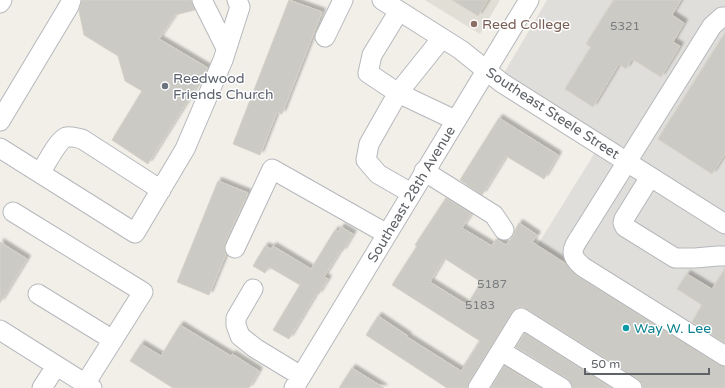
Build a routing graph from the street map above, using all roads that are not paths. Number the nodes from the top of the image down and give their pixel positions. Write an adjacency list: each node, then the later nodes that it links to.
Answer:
1 (2, 0): 8 (street)
2 (71, 0): 17 (street)
3 (202, 0): 13 (street)
4 (237, 0): 13 (street)
5 (343, 0): 11 (street)
6 (382, 0): 9 (street, Southeast Steele Street)
7 (529, 0): 14 (street, Southeast 28th Avenue)
8 (0, 3)
9 (399, 11): 12 (street, Southeast Steele Street); 15 (street)
10 (725, 17): 19 (street)
11 (325, 37)
12 (442, 38): 14 (street, Southeast Steele Street); 15 (street)
13 (226, 48): 23 (street)
14 (486, 70): 16 (street, Southeast 28th Avenue); 19 (street, Southeast Steele Street)
15 (398, 92): 16 (street); 24 (street)
16 (456, 120): 20 (street, Southeast 28th Avenue)
17 (0, 121)
18 (0, 148): 21 (street)
19 (627, 162): 22 (street, Southeast Steele Street); 36 (street)
20 (424, 172): 24 (street, Southeast 28th Avenue); 27 (street)
21 (40, 173): 23 (street); 23 (street)
22 (650, 177): 26 (street, Southeast Steele Street); 30 (street)
23 (161, 190)
24 (411, 193): 28 (street, Southeast 28th Avenue)
25 (13, 212): 34 (street)
26 (725, 223)
27 (504, 230)
28 (387, 234): 29 (street); 38 (street, Southeast 28th Avenue)
29 (235, 248)
30 (725, 256)
31 (253, 290): 38 (street)
32 (38, 294): 34 (street)
33 (0, 330): 37 (street)
34 (113, 340): 39 (street)
35 (501, 351): 41 (street); 42 (street); 43 (street)
36 (725, 356)
37 (56, 366): 39 (street); 40 (street)
38 (297, 382)
39 (89, 386)
40 (42, 388)
41 (478, 388)
42 (562, 388)
43 (632, 388)

